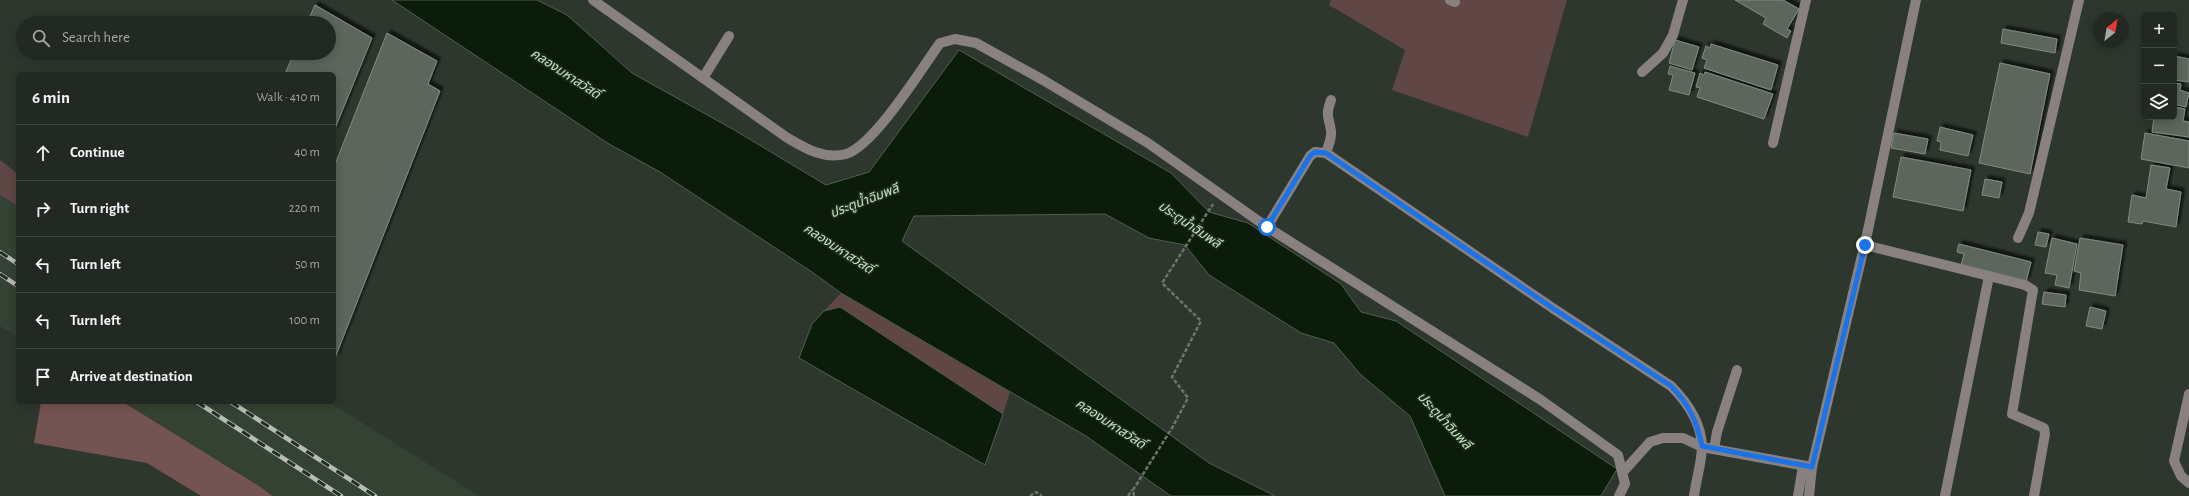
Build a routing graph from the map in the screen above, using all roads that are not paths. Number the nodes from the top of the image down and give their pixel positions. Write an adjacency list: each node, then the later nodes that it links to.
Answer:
1 (593, 0): 8 (street)
2 (1683, 0): 7 (street)
3 (1806, 0): 10 (street)
4 (1916, 0): 14 (street)
5 (2079, 0): 13 (street)
6 (729, 36): 8 (street)
7 (1642, 72)
8 (703, 78): 12 (street)
9 (1331, 100): 11 (street)
10 (1773, 143)
11 (1326, 153): 12 (street); 18 (street)
12 (1267, 227): 21 (street)
13 (2018, 238)
14 (1865, 245): 15 (street); 20 (street)
15 (1989, 276): 27 (street); 28 (street)
16 (1737, 370): 19 (street)
17 (2189, 394): 22 (street)
18 (1702, 446): 19 (street); 21 (street); 24 (street)
19 (1714, 449): 20 (street)
20 (1808, 467): 25 (street); 26 (street)
21 (1623, 472): 23 (street)
22 (2189, 483)
23 (1620, 496)
24 (1694, 496)
25 (1798, 496)
26 (1809, 496)
27 (1945, 496)
28 (2034, 496)

